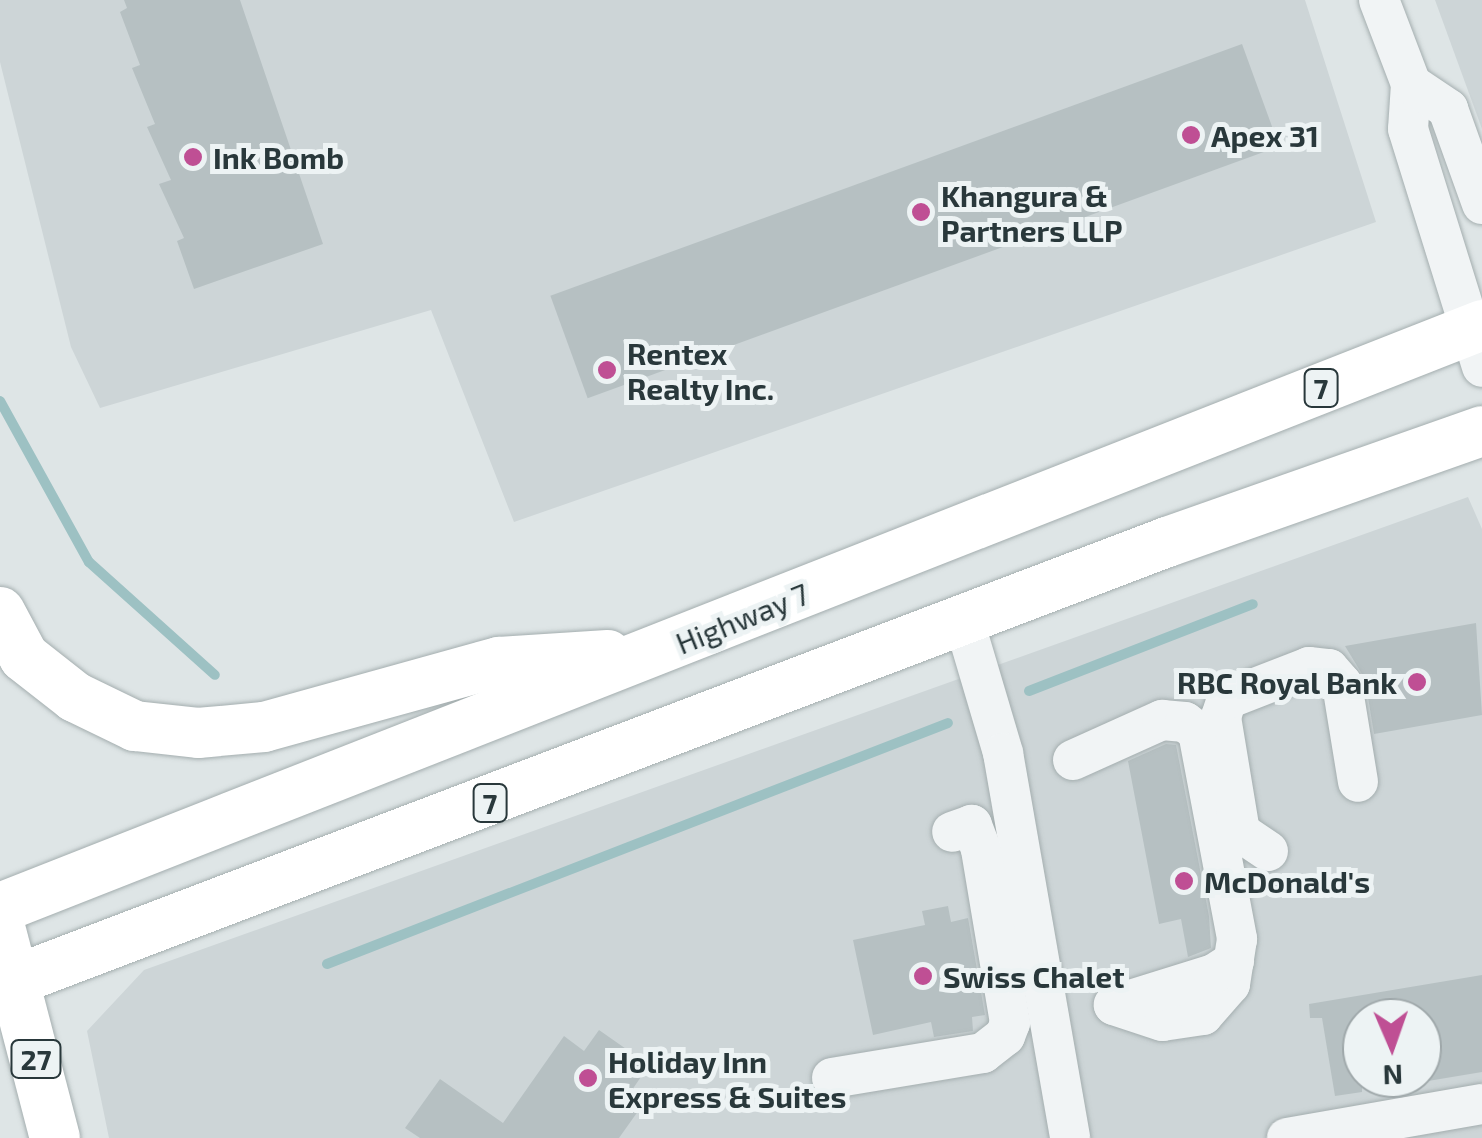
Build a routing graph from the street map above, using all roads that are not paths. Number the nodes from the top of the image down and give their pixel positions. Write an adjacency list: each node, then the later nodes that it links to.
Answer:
1 (1379, 0): 2 (street)
2 (1411, 84): 3 (street); 4 (street)
3 (1482, 204)
4 (1478, 341): 8 (main road, Highway 7 / 7)
5 (1482, 431): 7 (main road, 7)
6 (0, 612): 8 (main road)
7 (964, 621): 15 (main road, 7); 20 (street)
8 (658, 651): 13 (main road, Highway 7 / 7)
9 (1073, 760): 16 (street)
10 (1358, 782): 12 (street)
11 (952, 832): 17 (street)
12 (1268, 851)
13 (0, 908)
14 (0, 927): 15 (main road, 27)
15 (7, 984): 19 (main road, 27)
16 (1114, 1005)
17 (832, 1078)
18 (1482, 1104): 21 (street)
19 (55, 1138)
20 (1070, 1138)
21 (1287, 1138)

